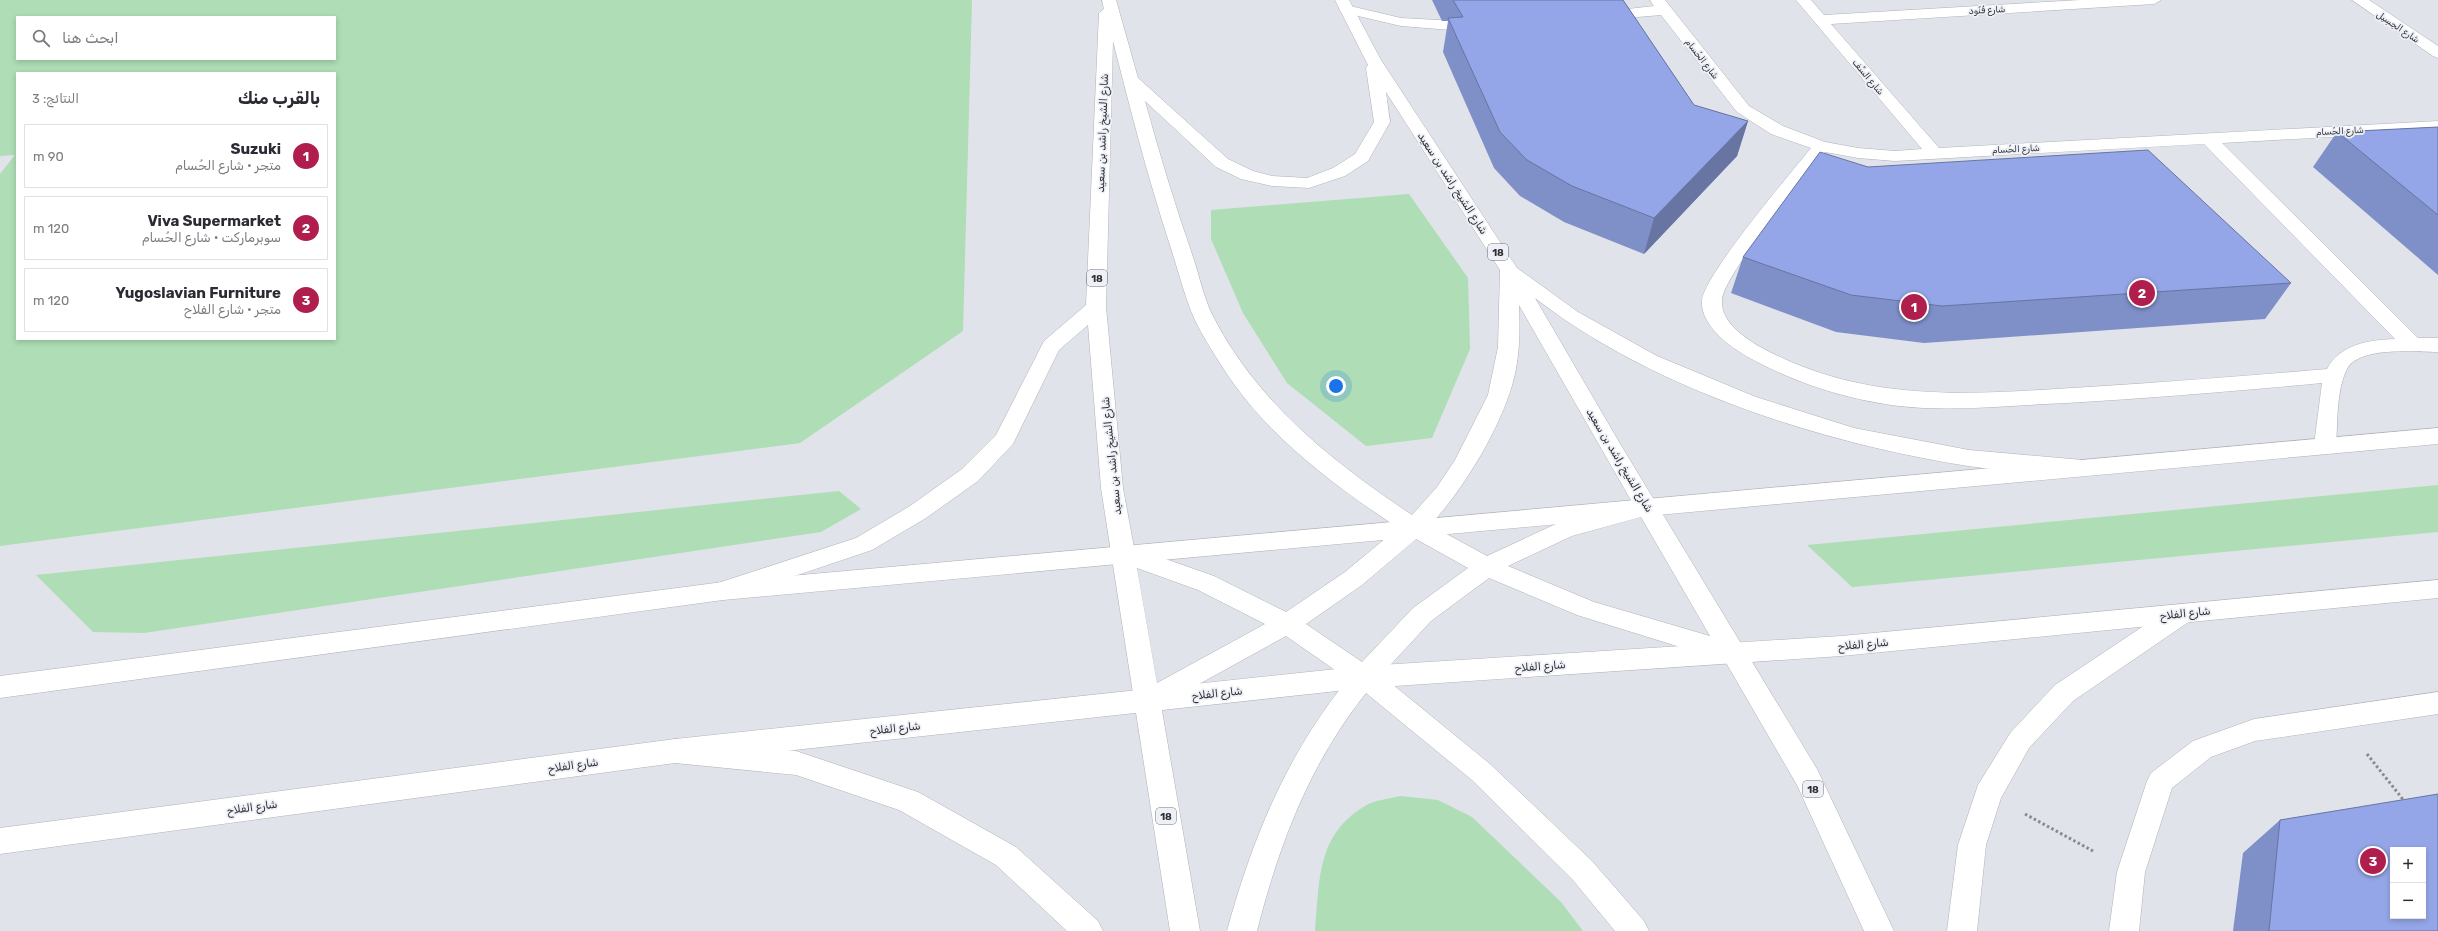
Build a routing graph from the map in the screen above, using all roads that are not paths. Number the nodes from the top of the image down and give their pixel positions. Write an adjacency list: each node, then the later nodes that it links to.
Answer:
1 (1108, 0): 12 (main road); 18 (main road, شارع الشيخ راشد بن سعيد / 18)
2 (1803, 0): 8 (main road, شارع السِّف)
3 (2154, 0): 8 (main road, شارع فُنُود)
4 (2359, 0): 10 (main road, شارع الحِسِيل)
5 (1344, 4): 9 (main road); 11 (main road, شارع الشيخ راشد بن سعيد / 18)
6 (1661, 5): 7 (main road); 15 (main road, شارع الحُسام)
7 (1588, 18)
8 (1820, 20): 16 (main road, شارع السِّف)
9 (1490, 27)
10 (2438, 54)
11 (1373, 60): 12 (main road); 17 (main road, شارع الشيخ راشد بن سعيد / 18)
12 (1132, 81): 26 (main road)
13 (2438, 126): 14 (main road, شارع الحُسام)
14 (2209, 139): 16 (main road, شارع الحُسام); 20 (main road)
15 (1821, 146): 16 (main road, شارع الحُسام); 21 (main road)
16 (1934, 153)
17 (1508, 268): 24 (main road); 25 (main road, شارع الشيخ راشد بن سعيد / 18); 26 (main road)
18 (1096, 307): 27 (main road, شارع الشيخ راشد بن سعيد / 18); 30 (main road)
19 (2438, 345): 20 (main road)
20 (2414, 346): 21 (main road)
21 (2334, 375): 23 (main road)
22 (2438, 436): 23 (main road)
23 (2325, 445): 24 (main road)
24 (2086, 467): 25 (main road)
25 (1648, 507): 26 (main road); 28 (main road); 33 (main road, شارع الشيخ راشد بن سعيد / 18)
26 (1414, 528): 27 (main road); 28 (main road); 32 (main road)
27 (1124, 554): 30 (main road); 32 (main road); 36 (main road, شارع الشيخ راشد بن سعيد / 18)
28 (1488, 567): 33 (main road); 34 (main road)
29 (2438, 589): 31 (main road, شارع الفلاح)
30 (723, 591): 35 (main road)
31 (2181, 614): 33 (main road, شارع الفلاح); 45 (main road)
32 (1285, 623): 34 (main road); 36 (main road)
33 (1734, 654): 34 (main road, شارع الفلاح); 44 (main road, شارع الشيخ راشد بن سعيد / 18)
34 (1365, 677): 36 (main road, شارع الفلاح); 42 (main road); 43 (main road)
35 (0, 687)
36 (1147, 700): 38 (main road, شارع الفلاح); 41 (main road, شارع الشيخ راشد بن سعيد / 18)
37 (2438, 703): 46 (main road)
38 (675, 751): 39 (main road, شارع الفلاح); 40 (main road)
39 (0, 841)
40 (1088, 931)
41 (1185, 931)
42 (1242, 931)
43 (1634, 931)
44 (1879, 931)
45 (1962, 931)
46 (2124, 931)

